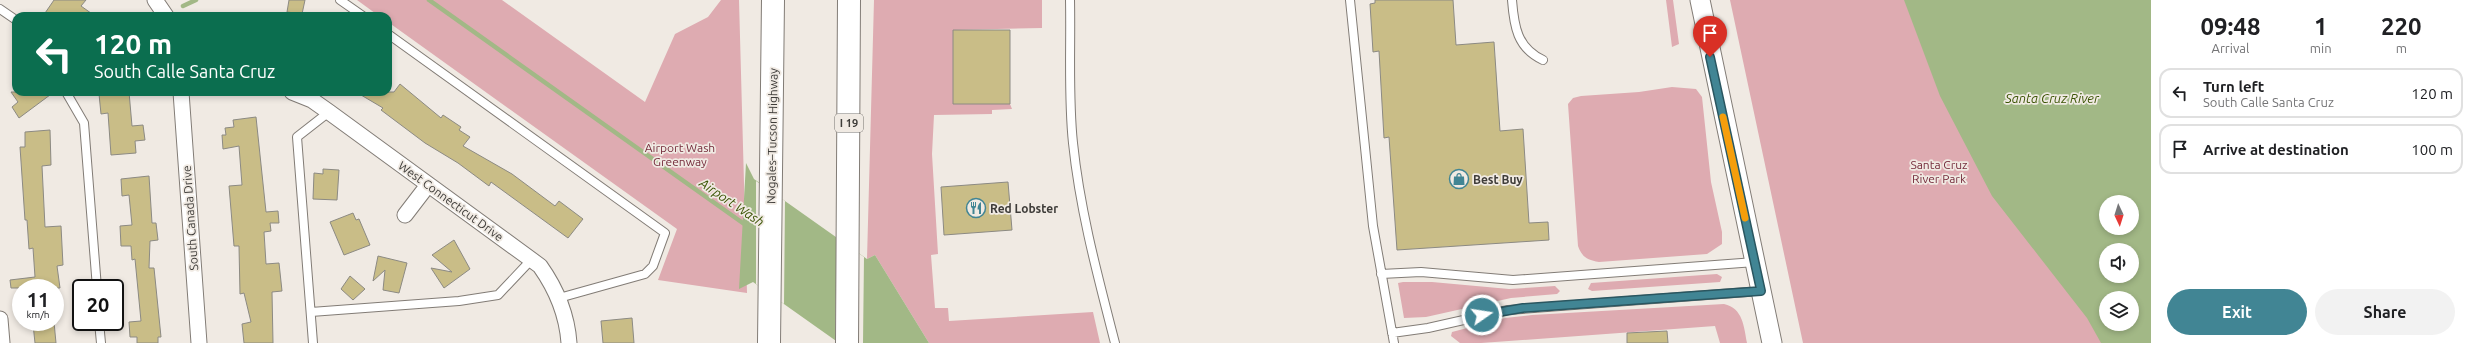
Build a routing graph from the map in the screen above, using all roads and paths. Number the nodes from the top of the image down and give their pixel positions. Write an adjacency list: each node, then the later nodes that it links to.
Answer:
1 (155, 0): 10 (street)
2 (340, 0): 11 (lane)
3 (773, 0): 36 (highway, Nogales–Tucson Highway)
4 (849, 0): 37 (highway, I 19)
5 (1070, 0): 38 (lane)
6 (1350, 0): 23 (lane)
7 (1512, 0): 14 (lane)
8 (1700, 0): 22 (street)
9 (0, 9): 12 (lane)
10 (163, 12)
11 (357, 12)
12 (12, 17)
13 (392, 37): 26 (lane)
14 (1543, 60)
15 (68, 96): 24 (lane)
16 (181, 96): 33 (street, South Canada Drive)
17 (302, 96): 18 (street, West Connecticut Drive)
18 (329, 112): 19 (street, West Connecticut Drive); 27 (lane)
19 (428, 185): 20 (street); 21 (street, West Connecticut Drive)
20 (405, 215)
21 (532, 259): 26 (street, West Connecticut Drive); 27 (lane)
22 (1755, 262): 23 (lane); 25 (street)
23 (1381, 274): 30 (lane)
24 (96, 279)
25 (1761, 291): 30 (lane); 40 (street)
26 (559, 298): 35 (street, West Connecticut Drive)
27 (311, 312): 34 (lane)
28 (0, 319): 31 (street)
29 (100, 331): 32 (lane)
30 (1392, 333): 39 (lane)
31 (2, 343)
32 (101, 343)
33 (199, 343)
34 (313, 343)
35 (570, 343)
36 (769, 343)
37 (848, 343)
38 (1115, 343)
39 (1394, 343)
40 (1772, 343)

